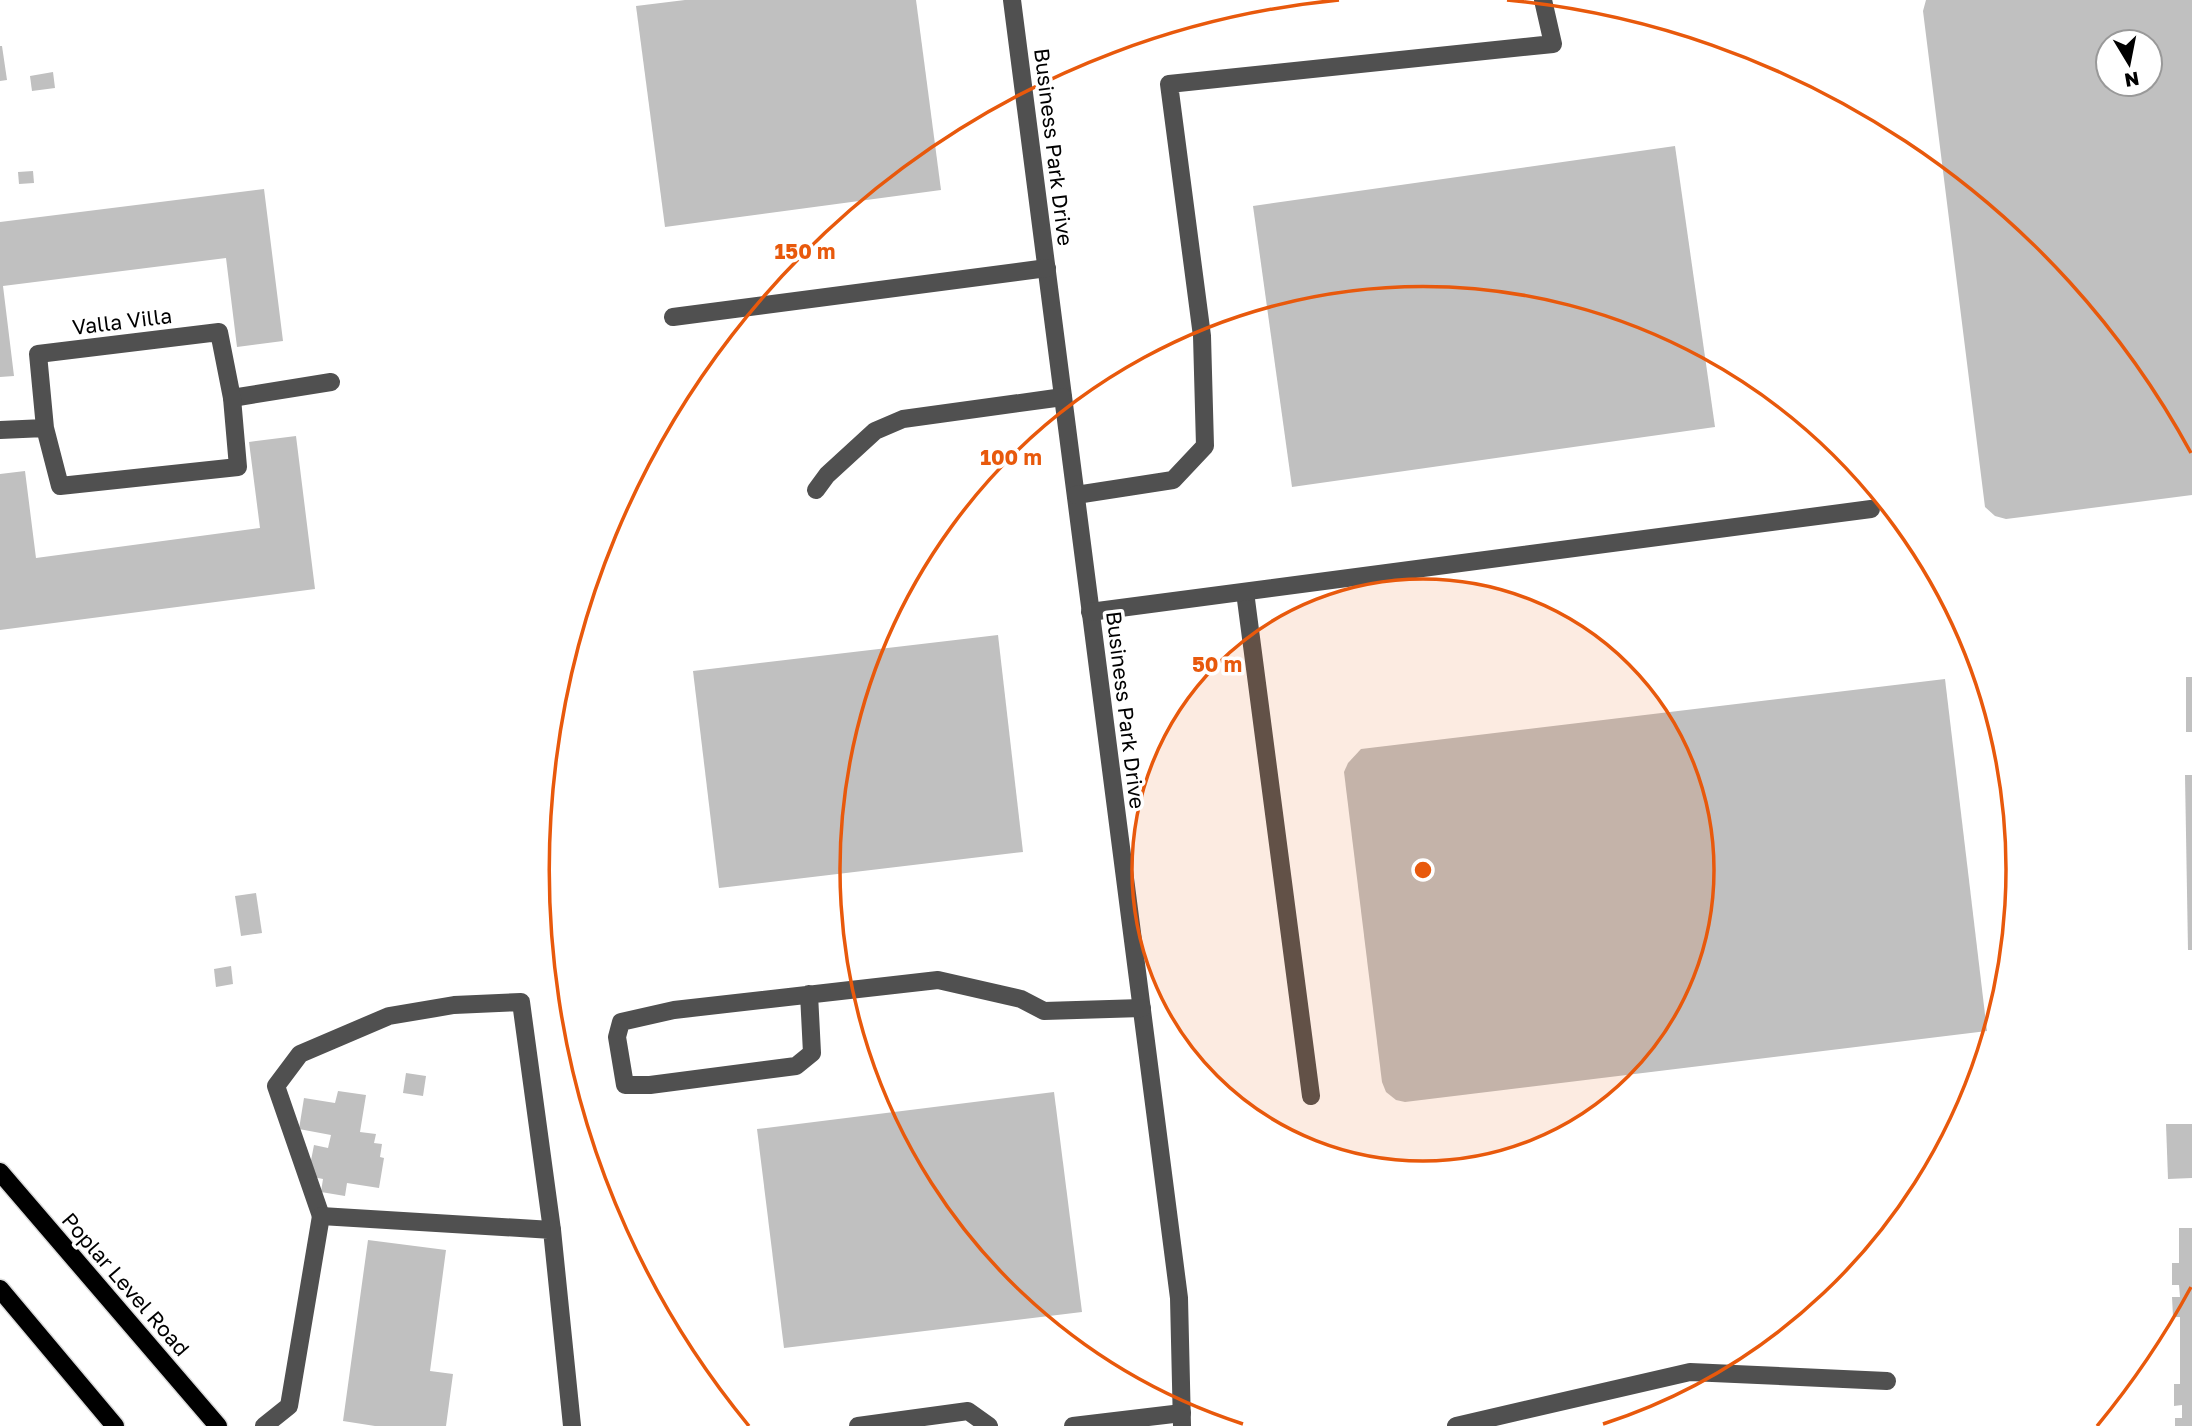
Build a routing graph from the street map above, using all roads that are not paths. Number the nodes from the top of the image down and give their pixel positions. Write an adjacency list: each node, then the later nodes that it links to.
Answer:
1 (1012, 0): 3 (street, Business Park Drive)
2 (1543, 0): 11 (street)
3 (1046, 268): 4 (street); 6 (street, Business Park Drive)
4 (673, 317)
5 (331, 382): 7 (street)
6 (1063, 397): 10 (street); 11 (street, Business Park Drive)
7 (232, 398): 8 (street, Valla Villa); 8 (street, Valla Villa)
8 (45, 428): 9 (street)
9 (0, 430)
10 (816, 490)
11 (1076, 495): 14 (street, Business Park Drive)
12 (1871, 509): 13 (street)
13 (1245, 592): 14 (street); 17 (street)
14 (1090, 612): 16 (street, Business Park Drive)
15 (809, 994): 15 (street); 16 (street)
16 (1142, 1008): 23 (street, Business Park Drive)
17 (1311, 1096)
18 (0, 1172): 25 (main road, Poplar Level Road)
19 (321, 1216): 20 (street); 20 (street); 26 (street)
20 (552, 1230): 27 (street)
21 (0, 1289): 24 (main road)
22 (1887, 1381): 31 (street)
23 (1182, 1420): 30 (street)
24 (115, 1426)
25 (218, 1426)
26 (264, 1426)
27 (572, 1426)
28 (858, 1426): 29 (street)
29 (989, 1426)
30 (1073, 1426)
31 (1456, 1426)

